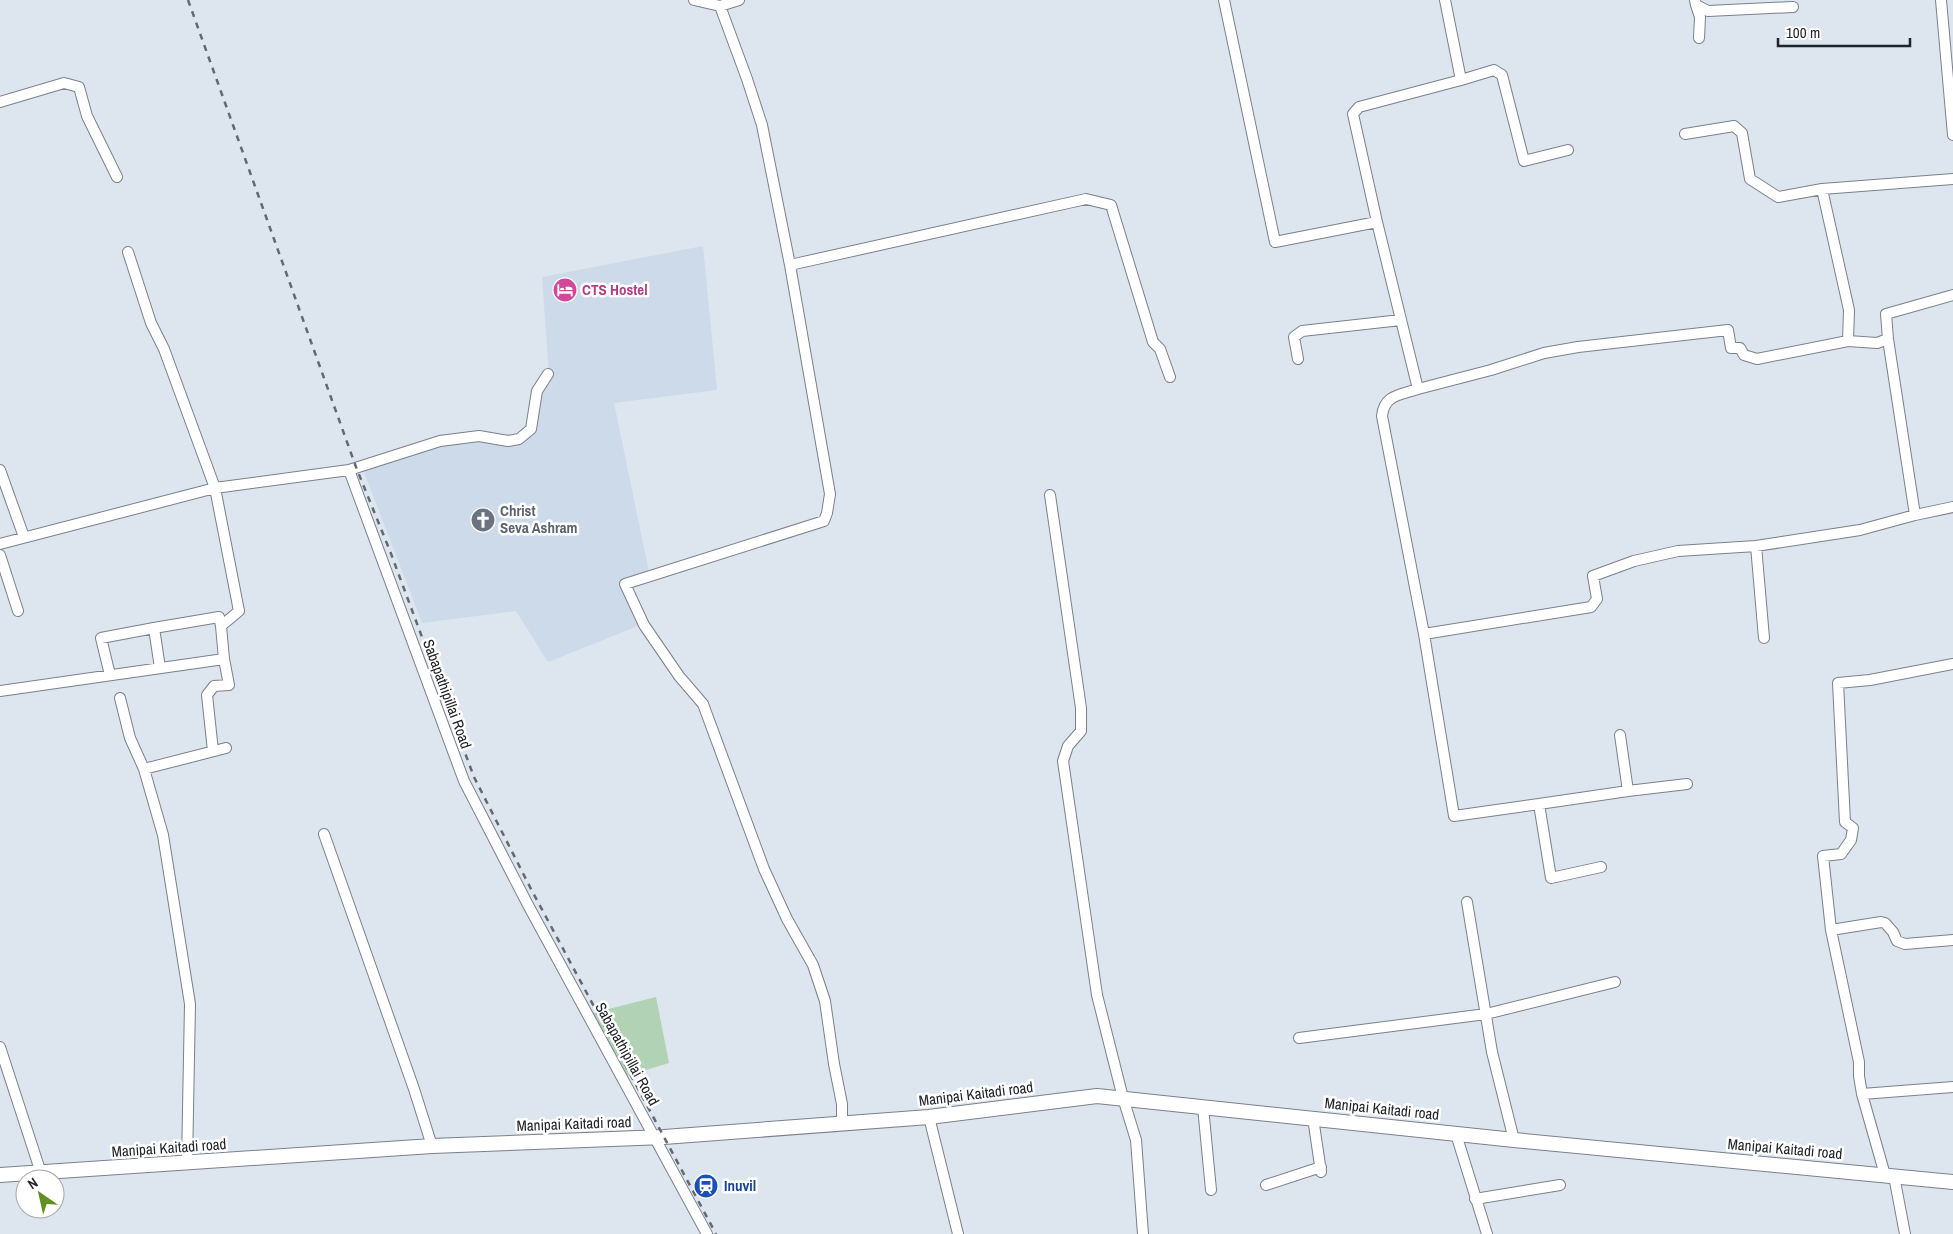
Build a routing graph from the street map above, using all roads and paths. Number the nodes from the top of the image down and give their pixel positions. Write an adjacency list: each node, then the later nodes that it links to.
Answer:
1 (694, 0): 7 (street)
2 (739, 0): 7 (street)
3 (1224, 0): 18 (street)
4 (1445, 0): 10 (street)
5 (1941, 0): 13 (street)
6 (1696, 2): 8 (street); 9 (street)
7 (720, 6): 20 (street)
8 (1793, 7)
9 (1699, 38)
10 (1461, 80): 14 (street); 18 (street)
11 (0, 102): 15 (street)
12 (1685, 134): 17 (street)
13 (1953, 135)
14 (1568, 150)
15 (116, 177)
16 (1953, 180): 17 (street)
17 (1822, 189): 24 (street)
18 (1377, 222): 22 (street)
19 (128, 252): 31 (street)
20 (790, 265): 27 (street); 72 (street)
21 (1953, 295): 23 (street)
22 (1401, 320): 25 (street); 28 (street)
23 (1888, 339): 24 (street); 34 (street)
24 (1848, 341): 28 (street)
25 (1298, 359)
26 (548, 374): 30 (street)
27 (1170, 377)
28 (1418, 389): 42 (street)
29 (0, 470): 35 (street)
30 (349, 470): 31 (street); 74 (street, Sabapathipillai Road)
31 (215, 488): 35 (street); 40 (street)
32 (1050, 495): 68 (street)
33 (1953, 507): 34 (street)
34 (1915, 516): 37 (street)
35 (24, 538): 36 (street)
36 (0, 544)
37 (1756, 546): 42 (street); 43 (street)
38 (0, 555): 39 (street)
39 (18, 611)
40 (221, 626): 41 (street); 44 (street)
41 (154, 628): 46 (street); 47 (street)
42 (1424, 634): 56 (street)
43 (1764, 638)
44 (224, 659): 46 (street); 52 (street)
45 (1953, 664): 60 (street)
46 (160, 668): 47 (street)
47 (110, 675): 48 (street)
48 (0, 690)
49 (120, 698): 53 (street)
50 (1620, 735): 55 (street)
51 (226, 748): 52 (street)
52 (213, 751): 53 (street)
53 (144, 769): 77 (street)
54 (1687, 784): 55 (street)
55 (1628, 791): 56 (street)
56 (1539, 804): 58 (street)
57 (324, 834): 76 (street)
58 (1601, 867)
59 (1468, 902): 63 (street)
60 (1831, 930): 61 (street); 67 (street)
61 (1953, 940)
62 (1615, 982): 63 (street)
63 (1486, 1014): 64 (street); 75 (street)
64 (1300, 1038)
65 (0, 1047): 78 (street)
66 (1953, 1087): 67 (street)
67 (1862, 1094): 82 (street)
68 (1123, 1098): 69 (main road, Manipai Kaitadi road); 70 (main road, Manipai Kaitadi road); 90 (street)
69 (1203, 1107): 71 (main road, Manipai Kaitadi road); 86 (street)
70 (929, 1117): 72 (main road, Manipai Kaitadi road); 89 (street)
71 (1313, 1118): 73 (main road, Manipai Kaitadi road); 84 (street)
72 (842, 1123): 74 (main road, Manipai Kaitadi road)
73 (1456, 1134): 75 (main road, Manipai Kaitadi road); 87 (street)
74 (655, 1137): 76 (main road, Manipai Kaitadi road); 88 (street, Sabapathipillai Road)
75 (1514, 1140): 82 (main road, Manipai Kaitadi road)
76 (432, 1146): 77 (main road, Manipai Kaitadi road)
77 (187, 1163): 79 (main road, Manipai Kaitadi road)
78 (40, 1169)
79 (65, 1171)
80 (15, 1174): 81 (main road, Manipai Kaitadi road)
81 (0, 1175)
82 (1889, 1175): 83 (main road, Manipai Kaitadi road); 92 (street)
83 (1953, 1182)
84 (1266, 1185)
85 (1560, 1185): 87 (street)
86 (1211, 1190)
87 (1476, 1199): 91 (street)
88 (707, 1234)
89 (958, 1234)
90 (1143, 1234)
91 (1487, 1234)
92 (1905, 1234)

